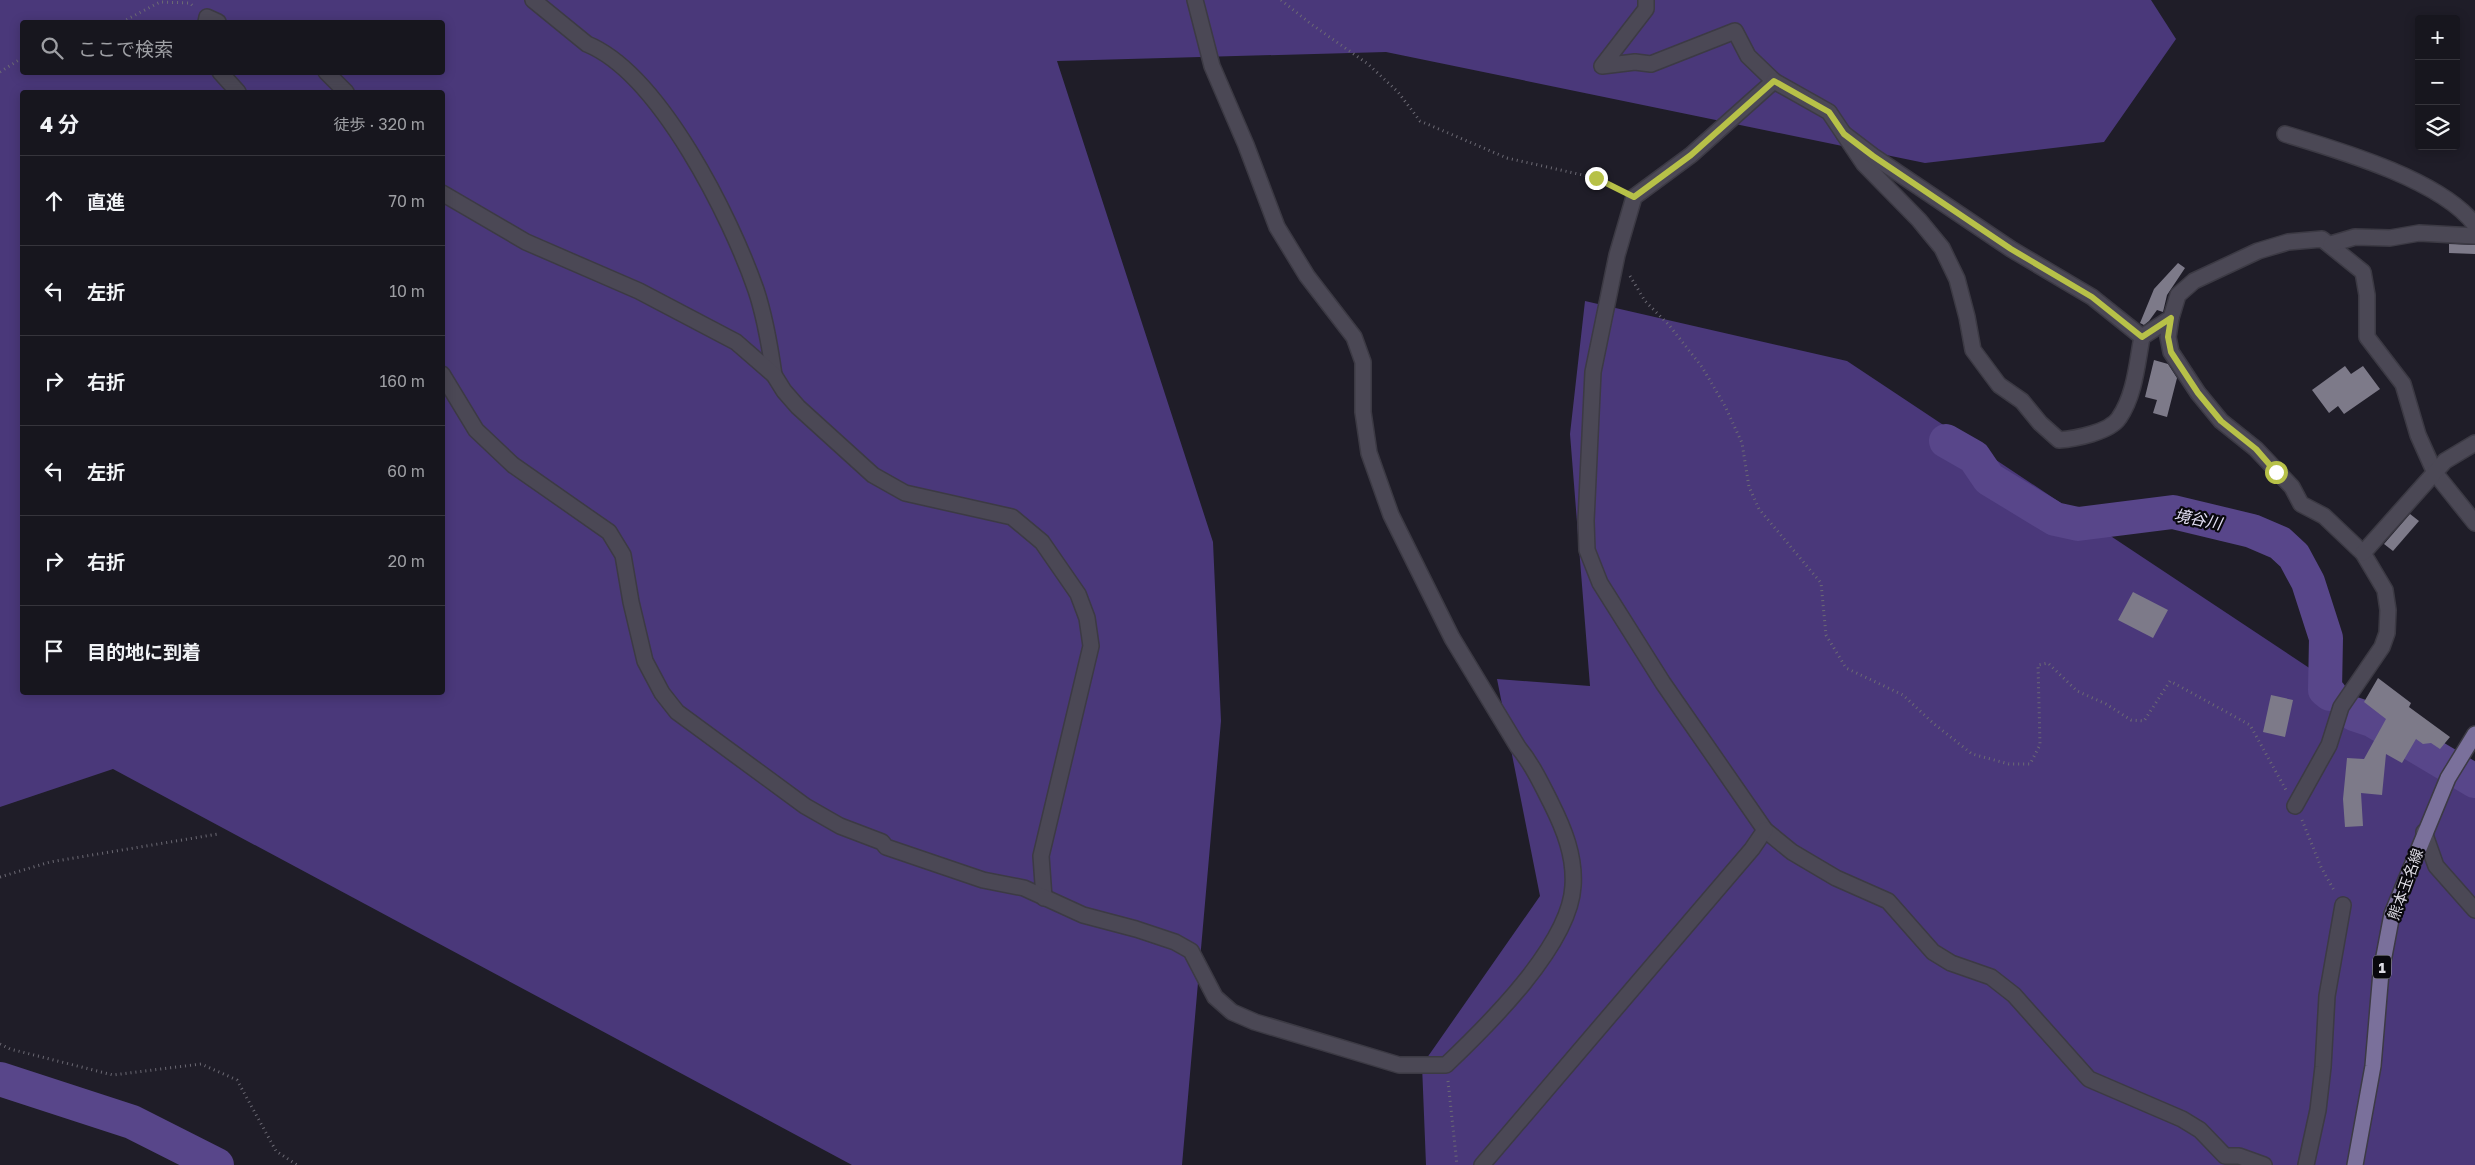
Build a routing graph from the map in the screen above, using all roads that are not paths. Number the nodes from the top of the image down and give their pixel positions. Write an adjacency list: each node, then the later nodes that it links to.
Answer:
1 (533, 0): 17 (street)
2 (1195, 0): 27 (street)
3 (1646, 0): 6 (street)
4 (223, 75): 7 (street)
5 (329, 75): 8 (street)
6 (1774, 81): 9 (street); 25 (street)
7 (236, 90)
8 (344, 90)
9 (1844, 134): 16 (street); 16 (street)
10 (2285, 134): 12 (street)
11 (445, 195): 17 (street)
12 (2475, 225)
13 (2475, 236): 14 (street)
14 (2331, 244): 15 (street); 20 (street)
15 (2171, 318): 16 (street); 22 (street)
16 (2142, 337)
17 (774, 375): 27 (street)
18 (445, 379): 27 (street)
19 (2475, 443): 20 (street)
20 (2434, 473): 21 (street); 22 (street)
21 (2475, 523)
22 (2363, 553): 24 (street)
23 (2475, 734): 26 (main road, 熊本玉名線 / 1)
24 (2295, 806)
25 (1765, 830): 30 (street); 31 (street)
26 (2424, 832): 29 (street); 33 (main road, 熊本玉名線 / 1)
27 (1044, 898)
28 (2343, 905): 32 (street)
29 (2475, 910)
30 (1482, 1165)
31 (2264, 1165)
32 (2306, 1165)
33 (2355, 1165)

